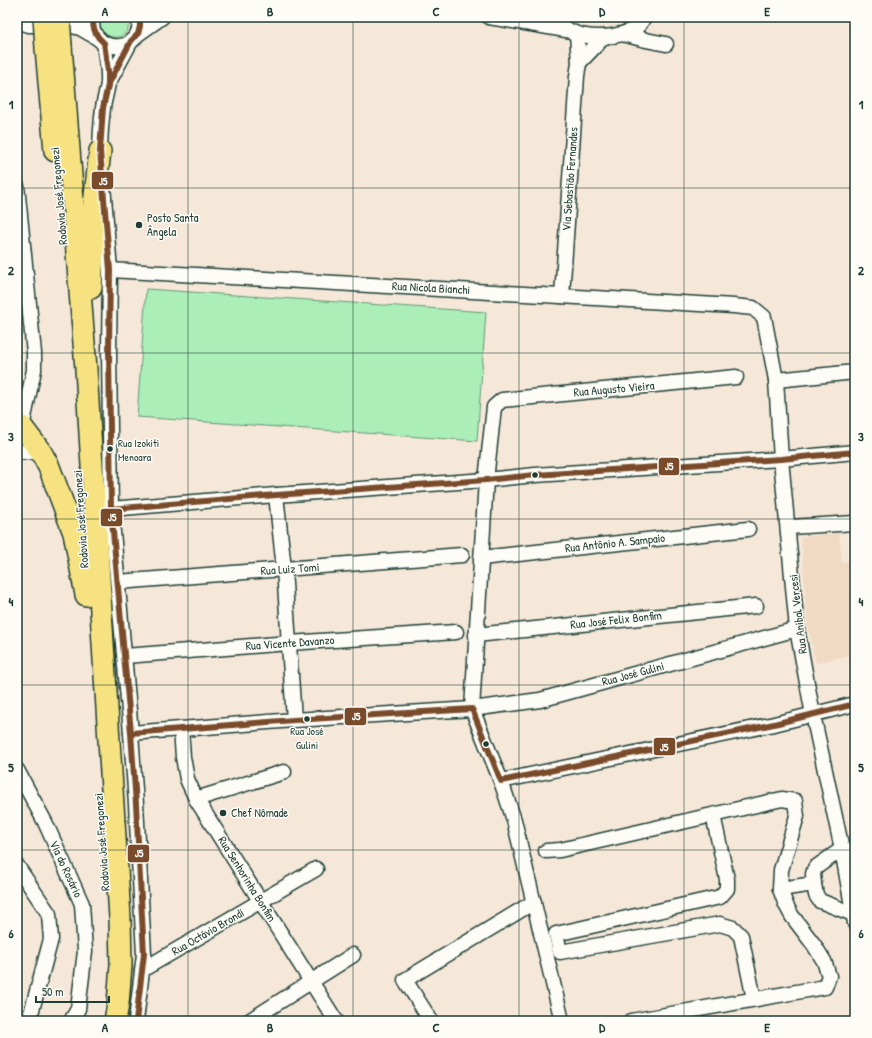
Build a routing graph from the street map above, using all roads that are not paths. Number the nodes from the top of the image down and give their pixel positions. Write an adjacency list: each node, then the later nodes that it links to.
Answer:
1 (89, 17): 8 (street)
2 (93, 17): 14 (street)
3 (140, 17): 13 (street)
4 (162, 17): 13 (street)
5 (489, 17): 10 (street)
6 (550, 17): 10 (street)
7 (644, 17): 11 (street)
8 (64, 21): 9 (street); 14 (street); 16 (highway, Rodovia José Fregonezi, bridge)
9 (27, 23): 16 (highway, Rodovia José Fregonezi, bridge)
10 (573, 32): 12 (street); 17 (street, Via Sebastião Fernandes)
11 (622, 34): 12 (street); 15 (street)
12 (604, 37): 17 (street)
13 (134, 38): 14 (street); 18 (street)
14 (101, 42): 18 (street)
15 (666, 44)
16 (54, 47): 24 (highway, Rodovia José Fregonezi); 43 (highway, Rodovia José Fregonezi)
17 (579, 62): 22 (street, Via Sebastião Fernandes)
18 (108, 85): 19 (street)
19 (100, 151): 21 (street); 24 (highway)
20 (17, 186): 28 (street)
21 (110, 270): 22 (street, Rua Nicola Bianchi); 35 (street)
22 (562, 296): 23 (street, Rua Nicola Bianchi)
23 (752, 308): 27 (street, Rua Anibal Vercesi)
24 (86, 369): 77 (highway, Rodovia José Fregonezi)
25 (855, 372): 27 (street)
26 (736, 377): 33 (street, Rua Augusto Vieira)
27 (776, 380): 32 (street, Rua Anibal Vercesi)
28 (19, 427): 29 (highway)
29 (41, 452): 31 (street); 43 (highway)
30 (855, 452): 32 (street)
31 (17, 453)
32 (782, 459): 33 (street); 37 (street, Rua Anibal Vercesi)
33 (486, 480): 34 (street); 40 (street)
34 (276, 495): 35 (street); 41 (street)
35 (111, 509): 42 (street)
36 (855, 523): 37 (street)
37 (789, 527): 45 (street, Rua Anibal Vercesi)
38 (748, 529): 40 (street, Rua Antônio A. Sampaio)
39 (462, 555): 41 (street, Rua Luiz Tomi)
40 (481, 558): 47 (street)
41 (284, 569): 42 (street, Rua Luiz Tomi); 48 (street)
42 (118, 582): 49 (street)
43 (86, 595): 76 (highway, Rodovia José Fregonezi)
44 (756, 606): 47 (street, Rua José Felix Bonfim)
45 (797, 629): 51 (street, Rua José Gulini); 52 (street, Rua Anibal Vercesi)
46 (456, 632): 48 (street, Rua Vicente Davanzo)
47 (476, 635): 51 (street)
48 (289, 643): 49 (street, Rua Vicente Davanzo); 53 (street)
49 (125, 656): 55 (street)
50 (855, 704): 52 (street)
51 (472, 709): 53 (street, Rua José Gulini); 58 (street)
52 (812, 715): 58 (street); 62 (street, Rua Anibal Vercesi)
53 (294, 720): 54 (street, Rua José Gulini)
54 (181, 729): 55 (street, Rua José Gulini); 59 (street, Rua Senhorinha Bonfim)
55 (131, 733): 71 (street)
56 (17, 770): 75 (street, Via do Rosário)
57 (284, 772): 59 (street)
58 (501, 781): 68 (street)
59 (196, 799): 67 (street, Rua Senhorinha Bonfim)
60 (714, 815): 61 (street); 66 (street); 73 (street)
61 (546, 851)
62 (848, 851): 65 (street); 69 (street, Rua Anibal Vercesi)
63 (17, 866): 74 (street)
64 (316, 869): 67 (street, Rua Octávio Brondi)
65 (814, 879): 66 (street); 69 (street)
66 (780, 884): 73 (street)
67 (261, 901): 71 (street, Rua Octávio Brondi); 72 (street, Rua Senhorinha Bonfim)
68 (534, 902): 81 (street); 82 (street)
69 (854, 916)
70 (353, 955): 72 (street)
71 (142, 970): 78 (street)
72 (311, 982): 79 (street); 80 (street, Rua Senhorinha Bonfim)
73 (754, 1000): 83 (street)
74 (29, 1021)
75 (71, 1021)
76 (101, 1021)
77 (114, 1021)
78 (136, 1021)
79 (249, 1021)
80 (336, 1021)
81 (431, 1021)
82 (562, 1021)
83 (631, 1021)

